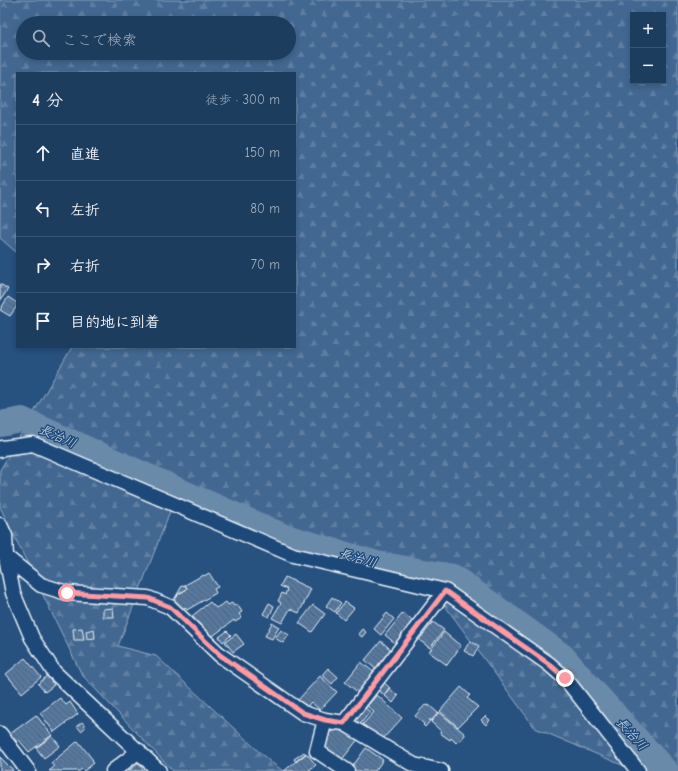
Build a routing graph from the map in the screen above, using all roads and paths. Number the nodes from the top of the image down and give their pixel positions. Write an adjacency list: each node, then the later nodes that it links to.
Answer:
1 (1, 446): 4 (street)
2 (0, 525): 3 (street)
3 (6, 558): 5 (street); 9 (street)
4 (445, 591): 6 (street); 15 (street)
5 (325, 720): 6 (street); 8 (street); 13 (street)
6 (344, 723): 8 (street)
7 (0, 734): 10 (street)
8 (368, 737): 14 (street)
9 (139, 751): 11 (street); 12 (street)
10 (28, 771)
11 (113, 771)
12 (159, 771)
13 (347, 771)
14 (441, 771)
15 (638, 771)

